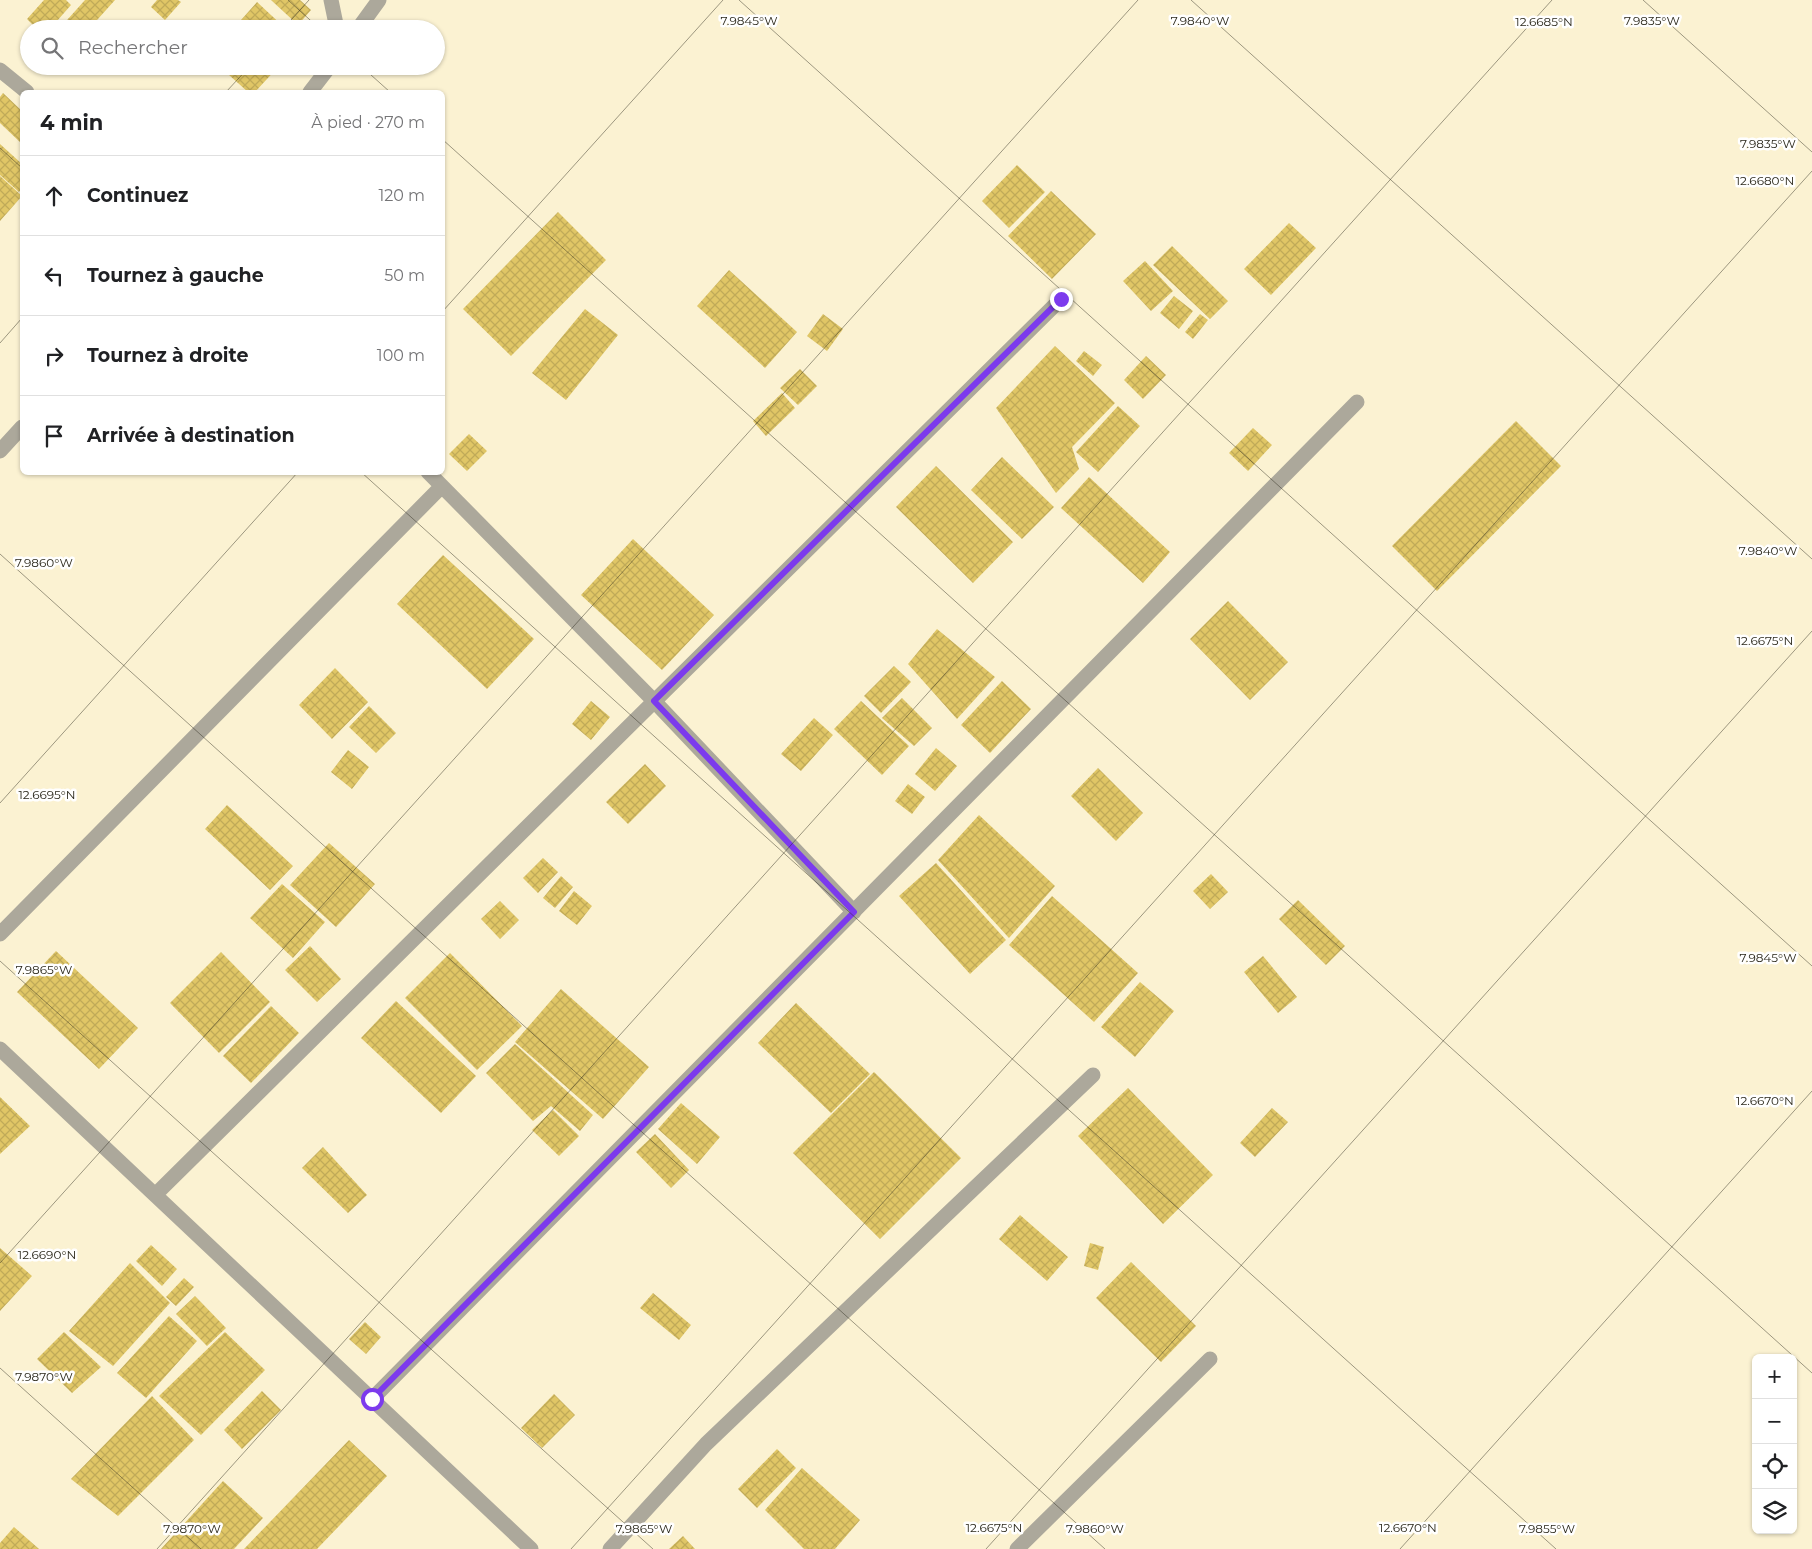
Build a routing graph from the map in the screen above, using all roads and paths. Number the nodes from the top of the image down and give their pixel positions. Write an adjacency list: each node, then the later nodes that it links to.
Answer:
1 (330, 0): 3 (street)
2 (379, 0): 4 (street)
3 (335, 20)
4 (365, 20)
5 (0, 70): 7 (street)
6 (323, 75): 8 (street)
7 (25, 90)
8 (312, 90)
9 (1061, 299): 15 (street)
10 (1356, 402): 16 (street)
11 (20, 429): 12 (street)
12 (0, 451)
13 (431, 475): 14 (street)
14 (442, 486): 15 (street); 17 (street)
15 (654, 701): 16 (street); 20 (street)
16 (854, 912): 22 (street)
17 (0, 934)
18 (0, 1049): 20 (street)
19 (1093, 1075): 24 (street)
20 (155, 1195): 22 (street)
21 (1210, 1358): 25 (street)
22 (372, 1399): 23 (street)
23 (531, 1549)
24 (610, 1549)
25 (1017, 1549)

